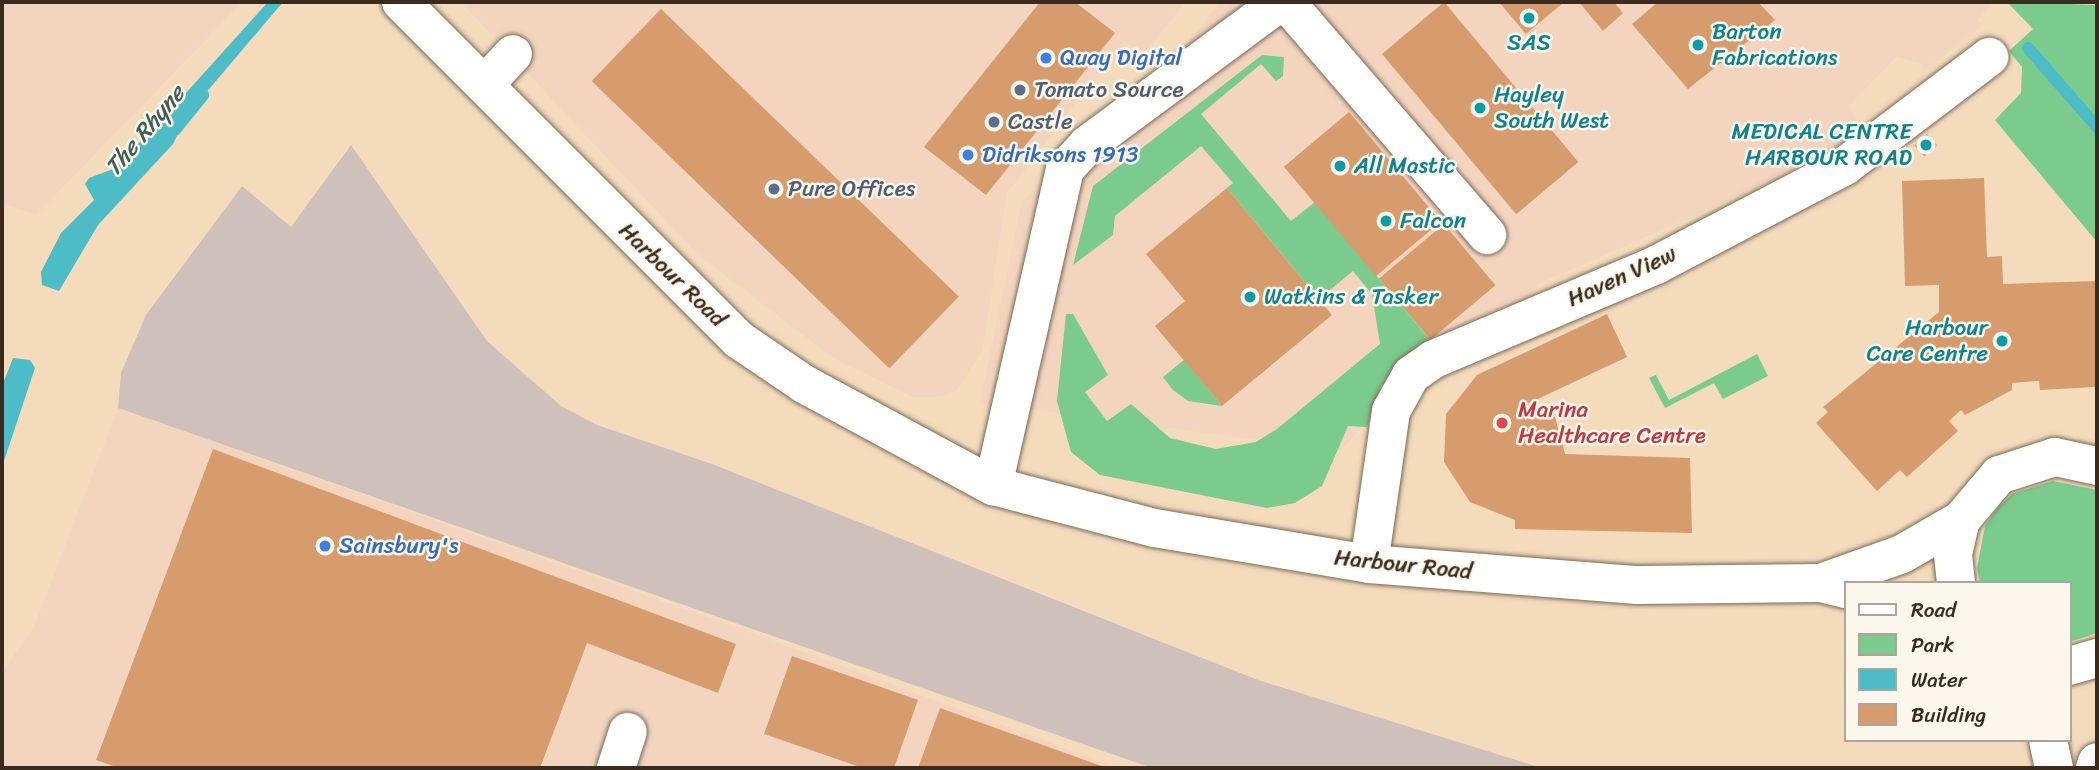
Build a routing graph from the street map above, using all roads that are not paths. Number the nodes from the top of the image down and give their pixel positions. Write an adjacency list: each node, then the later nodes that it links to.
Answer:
1 (401, 2): 5 (street, Harbour Road)
2 (1283, 2): 6 (street); 8 (street)
3 (513, 54): 5 (street)
4 (1989, 57): 10 (street, Haven View)
5 (487, 82): 8 (street, Harbour Road)
6 (1487, 234)
7 (2093, 462): 9 (street)
8 (993, 486): 10 (street, Harbour Road)
9 (1961, 520): 11 (street, Harbour Road); 12 (street)
10 (1368, 564): 13 (street, Harbour Road)
11 (1844, 581)
12 (1956, 581)
13 (1833, 586)
14 (2097, 659): 15 (street)
15 (2071, 666)
16 (628, 733): 19 (street)
17 (2048, 742): 20 (street)
18 (2097, 762): 21 (street)
19 (616, 768)
20 (2054, 768)
21 (2095, 768)

